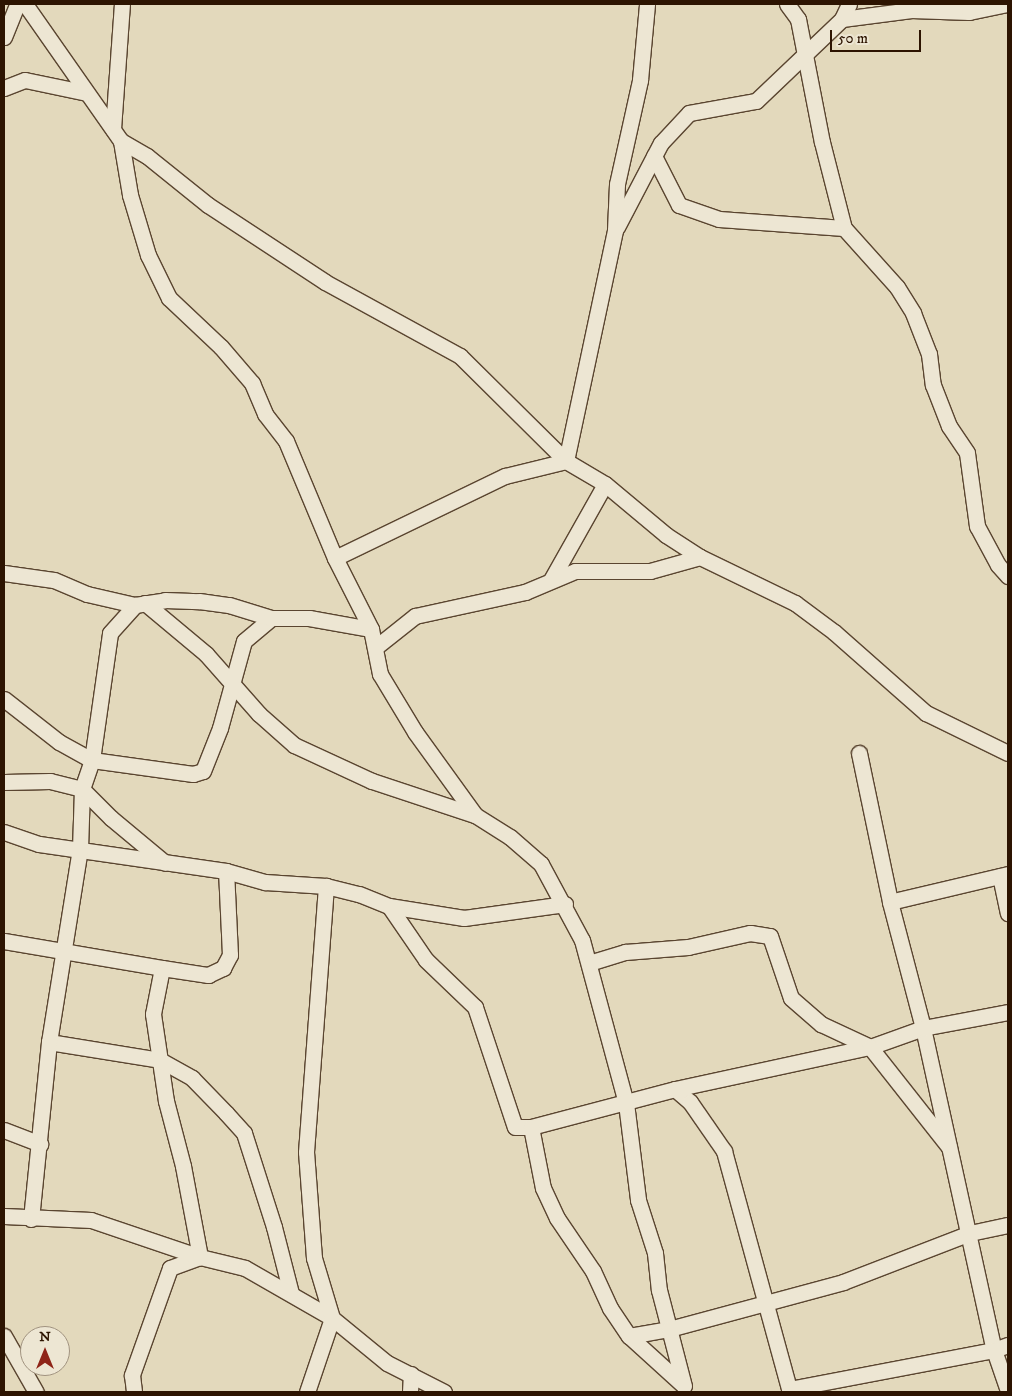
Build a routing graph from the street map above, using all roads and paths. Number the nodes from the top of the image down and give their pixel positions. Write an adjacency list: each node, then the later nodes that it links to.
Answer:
1 (17, 4): 9 (street)
2 (25, 4): 12 (street)
3 (122, 4): 13 (street)
4 (647, 4): 16 (street)
5 (787, 4): 10 (street)
6 (849, 4): 8 (street)
7 (1006, 4): 8 (street)
8 (842, 19): 10 (street)
9 (4, 37)
10 (805, 55): 14 (street); 15 (street)
11 (4, 88): 12 (street)
12 (87, 93): 13 (street)
13 (117, 135): 17 (street); 20 (street)
14 (654, 156): 15 (street); 16 (street)
15 (844, 228): 22 (street)
16 (615, 230): 17 (street)
17 (566, 461): 18 (street); 20 (street)
18 (605, 484): 19 (street); 23 (street)
19 (700, 557): 23 (street); 31 (street)
20 (335, 558): 26 (street)
21 (4, 573): 24 (street)
22 (1008, 576)
23 (550, 580): 27 (street)
24 (140, 604): 25 (street); 28 (street); 32 (street)
25 (271, 618): 26 (street); 28 (street)
26 (371, 629): 27 (street)
27 (376, 647): 35 (street)
28 (233, 686): 32 (street); 35 (street)
29 (4, 699): 32 (street)
30 (858, 753): 42 (street)
31 (1008, 753)
32 (92, 760): 34 (street)
33 (4, 782): 34 (street)
34 (82, 789): 37 (street); 38 (street)
35 (475, 815): 43 (street)
36 (4, 832): 37 (street)
37 (80, 849): 38 (street); 47 (street)
38 (166, 864): 39 (street)
39 (226, 871): 41 (street); 49 (street)
40 (1004, 875): 42 (street); 45 (street)
41 (326, 886): 44 (street); 68 (street)
42 (890, 902): 51 (street)
43 (565, 904): 44 (street); 48 (street)
44 (389, 906): 57 (street)
45 (1008, 913)
46 (4, 941): 47 (street)
47 (62, 951): 49 (street); 52 (street)
48 (589, 963): 53 (street); 56 (street)
49 (162, 968): 54 (street)
50 (1008, 1012): 51 (street)
51 (924, 1028): 53 (street); 60 (street)
52 (49, 1042): 54 (street); 59 (street)
53 (870, 1047): 55 (street); 60 (street)
54 (160, 1060): 65 (street); 66 (street)
55 (675, 1089): 56 (street); 67 (street)
56 (626, 1102): 57 (street); 69 (street)
57 (531, 1127): 71 (street)
58 (4, 1130): 59 (street)
59 (40, 1144): 62 (street)
60 (952, 1151): 64 (street)
61 (4, 1216): 62 (street)
62 (31, 1219): 65 (street)
63 (1008, 1225): 64 (street)
64 (970, 1233): 67 (street); 72 (street)
65 (200, 1257): 66 (street); 77 (street)
66 (291, 1292): 68 (street)
67 (768, 1303): 69 (street); 75 (street)
68 (332, 1318): 73 (street); 78 (street)
69 (669, 1329): 71 (street); 74 (street)
70 (4, 1336): 76 (street)
71 (629, 1336): 74 (street)
72 (1001, 1348): 75 (street); 81 (street)
73 (412, 1374): 79 (street); 80 (street)
74 (685, 1389)
75 (790, 1391)
76 (36, 1392)
77 (134, 1392)
78 (308, 1392)
79 (410, 1392)
80 (444, 1392)
81 (1008, 1392)

